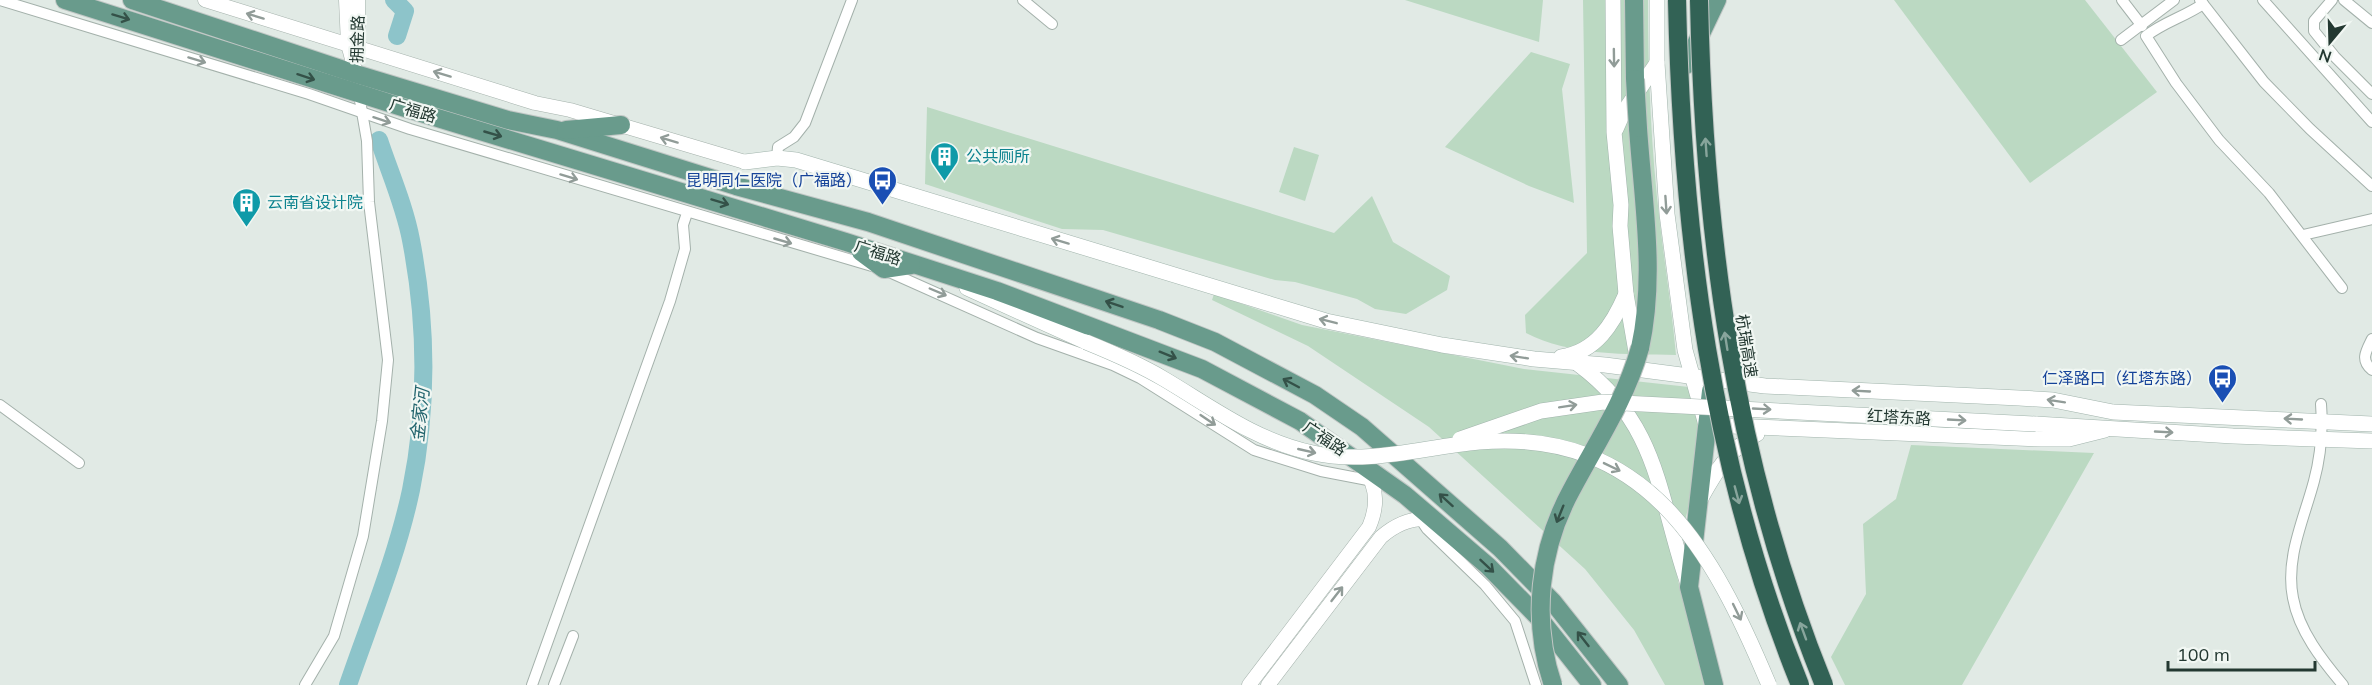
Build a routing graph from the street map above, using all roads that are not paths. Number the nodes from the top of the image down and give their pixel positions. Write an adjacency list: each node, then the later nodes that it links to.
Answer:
1 (0, 0): 32 (street, one-way to 32)
2 (65, 0): 30 (main road, 广福路, one-way to 30)
3 (132, 0): 29 (main road, 广福路)
4 (205, 0): 26 (street, one-way to 4)
5 (346, 0): 26 (street, 拥金路)
6 (358, 0): 26 (street, 拥金路)
7 (852, 0): 37 (street)
8 (1023, 0): 23 (street)
9 (1613, 0): 36 (main road, one-way to 36)
10 (1634, 0): 82 (main road, one-way to 82, bridge)
11 (1657, 0): 27 (main road)
12 (1677, 0): 87 (highway, one-way to 87, bridge)
13 (1685, 0): 28 (main road)
14 (1700, 0): 88 (highway, 杭瑞高速, one-way to 14, bridge)
15 (1717, 0): 28 (main road)
16 (2122, 0): 24 (street)
17 (2174, 0): 24 (street)
18 (2263, 0): 33 (street)
19 (2331, 0): 31 (street)
20 (2344, 0): 22 (street)
21 (2201, 2): 39 (street); 42 (street)
22 (2372, 23)
23 (1052, 24)
24 (2142, 26): 25 (street)
25 (2121, 40)
26 (353, 46): 29 (street, 拥金路); 34 (street, one-way to 26)
27 (1657, 63): 36 (main road); 53 (main road, one-way to 53)
28 (1686, 65): 54 (main road)
29 (356, 74): 30 (street); 35 (main road, 广福路)
30 (359, 94): 32 (street); 43 (main road, 广福路, one-way to 43)
31 (2372, 94)
32 (361, 113): 40 (street, one-way to 40); 76 (street)
33 (2372, 122)
34 (621, 125): 35 (main road); 38 (street, one-way to 34)
35 (557, 130): 84 (main road, 广福路, one-way to 35)
36 (1614, 132): 47 (main road)
37 (777, 158): 38 (main road, 红塔东路); 49 (main road, 红塔东路, one-way to 37)
38 (745, 162)
39 (2372, 186)
40 (687, 213): 45 (street, one-way to 45); 77 (street)
41 (2372, 219): 42 (street)
42 (2303, 235): 46 (street)
43 (846, 242): 44 (main road, 广福路); 45 (main road)
44 (916, 264): 45 (main road); 64 (main road, one-way to 64, bridge); 65 (main road, 广福路, one-way to 65)
45 (884, 269): 67 (street, one-way to 67)
46 (2342, 288)
47 (1626, 294): 49 (main road); 51 (main road)
48 (2372, 339): 52 (street)
49 (1546, 360): 50 (main road, 红塔东路)
50 (1577, 363): 51 (main road, 红塔东路); 71 (main road)
51 (1639, 370): 53 (main road, 红塔东路)
52 (2372, 370)
53 (1693, 376): 54 (main road, 红塔东路); 59 (main road)
54 (1712, 379): 57 (main road, 红塔东路, one-way to 54); 59 (main road)
55 (2321, 404): 57 (street)
56 (0, 405): 66 (street)
57 (2322, 421): 58 (main road, 红塔东路); 62 (street)
58 (2372, 424)
59 (1706, 425): 60 (main road); 69 (main road)
60 (1781, 427): 61 (main road); 69 (main road)
61 (2105, 430): 62 (main road, 红塔东路, one-way to 62); 64 (main road, 红塔东路, one-way to 61, bridge)
62 (2323, 438): 63 (main road, 红塔东路); 75 (street)
63 (2372, 441)
64 (1432, 448): 86 (main road, one-way to 86, bridge)
65 (1354, 458): 67 (street); 68 (main road, 广福路)
66 (79, 463)
67 (1370, 479): 68 (street); 72 (street)
68 (1405, 495): 70 (main road, 广福路)
69 (1698, 503): 71 (main road)
70 (1427, 519): 74 (street, one-way to 70); 81 (street); 83 (main road, 广福路, one-way to 83)
71 (1689, 586): 85 (main road)
72 (1289, 631): 74 (street); 79 (street)
73 (573, 636): 78 (street)
74 (1302, 641): 80 (street)
75 (2332, 680): 89 (street)
76 (305, 685)
77 (532, 685)
78 (555, 685)
79 (1249, 685)
80 (1268, 685)
81 (1536, 685)
82 (1553, 685)
83 (1592, 685)
84 (1619, 685)
85 (1714, 685)
86 (1769, 685)
87 (1800, 685)
88 (1824, 685)
89 (2343, 685)

